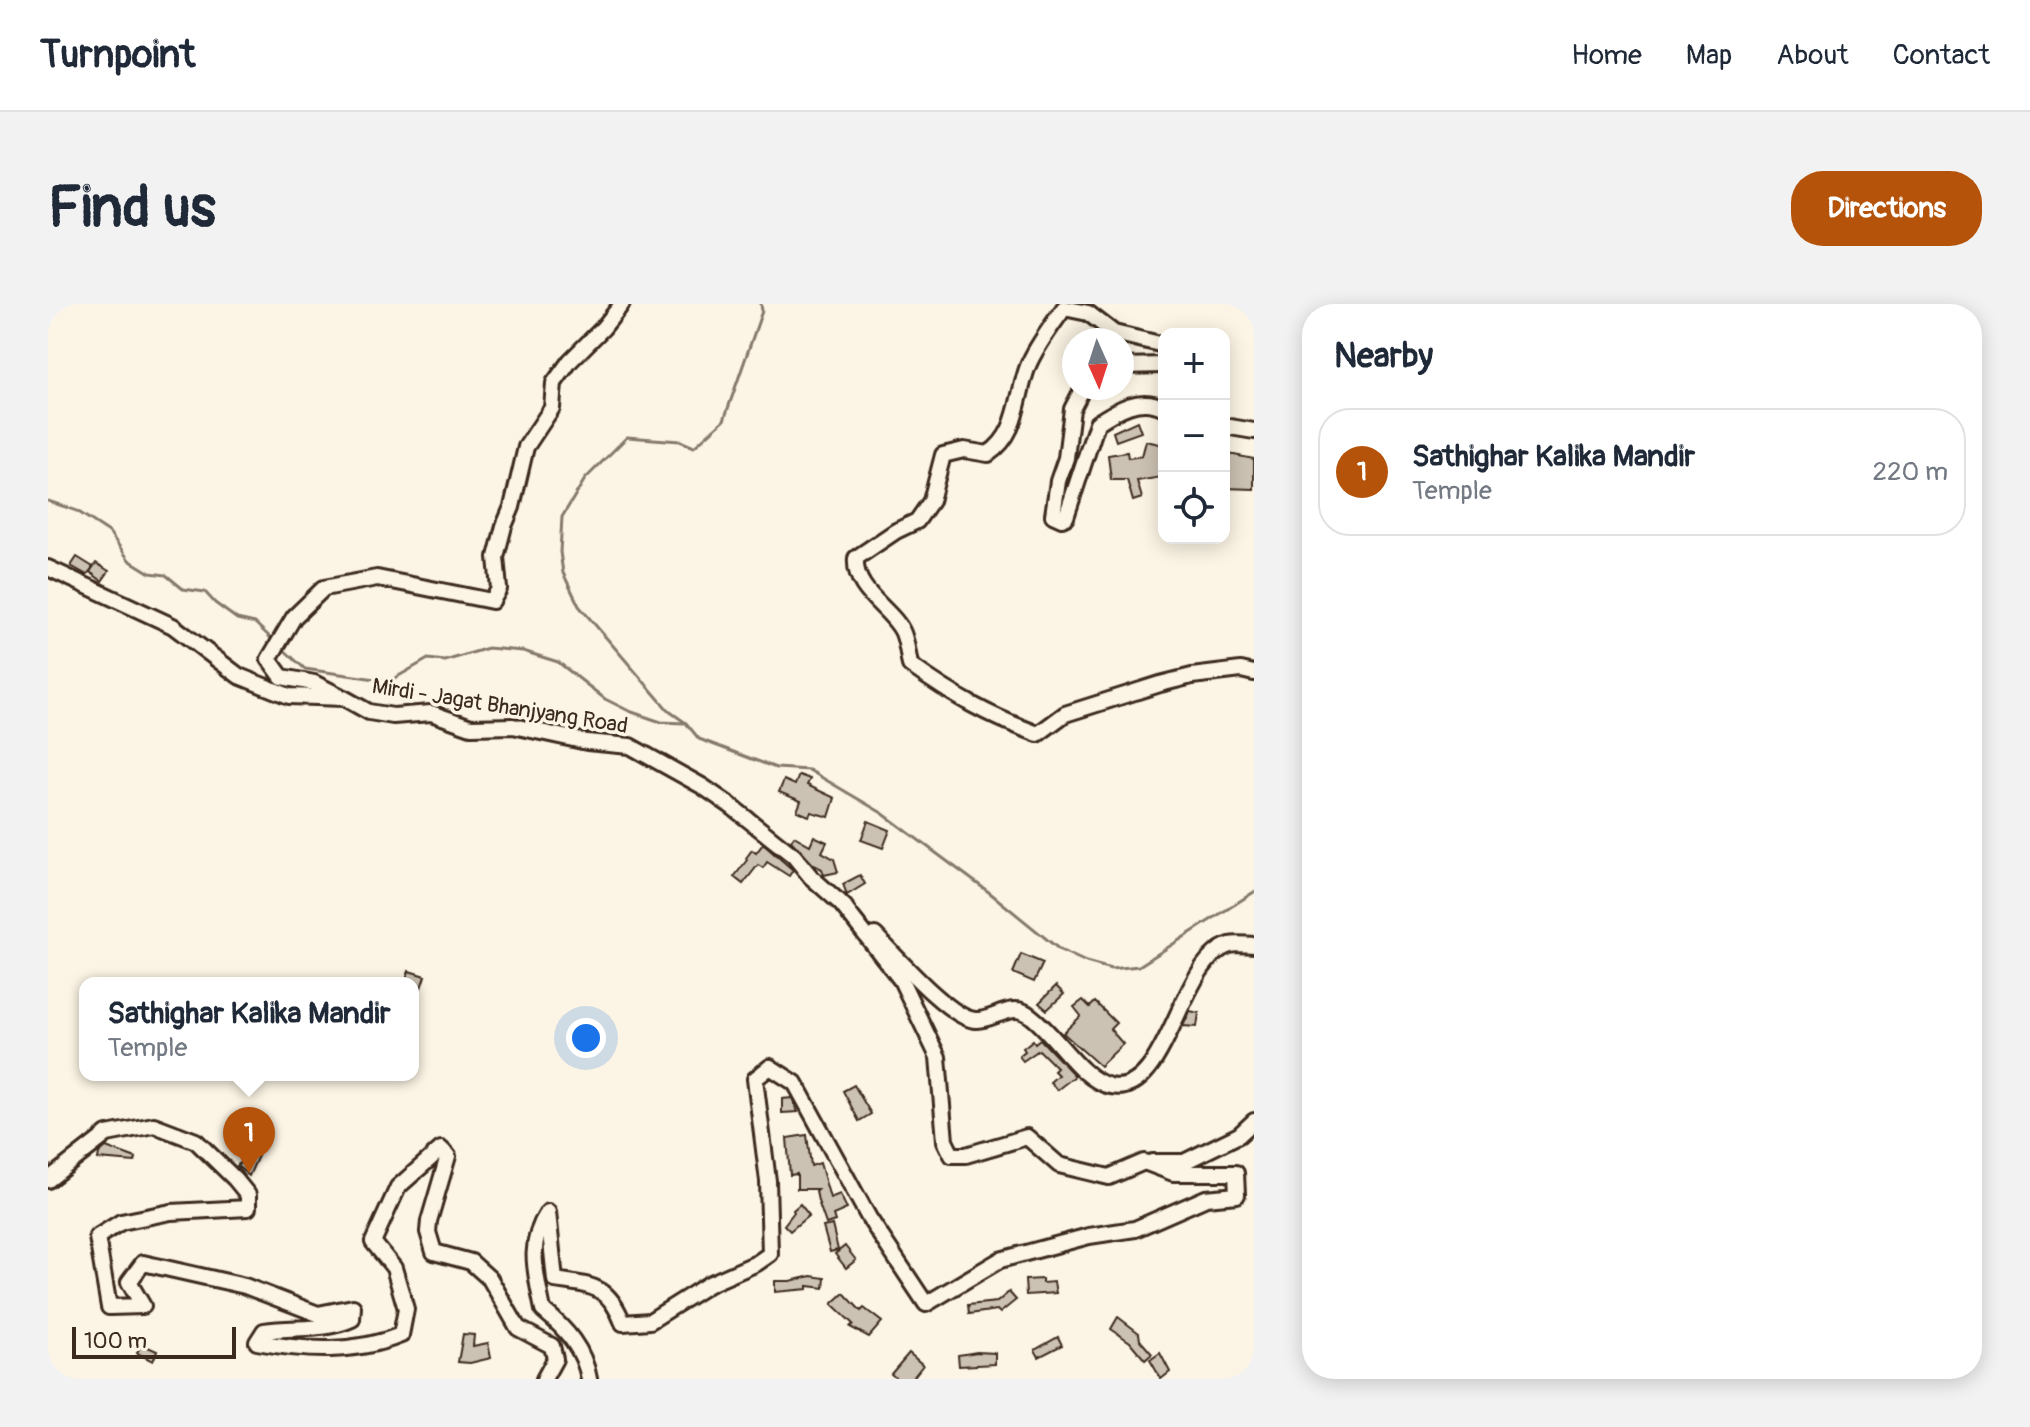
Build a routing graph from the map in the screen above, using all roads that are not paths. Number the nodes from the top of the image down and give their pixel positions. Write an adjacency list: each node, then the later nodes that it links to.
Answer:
1 (622, 304): 11 (street)
2 (1158, 344): 10 (street)
3 (1158, 365): 4 (street)
4 (1134, 366)
5 (1077, 400): 6 (street)
6 (1158, 405)
7 (1230, 427): 8 (street)
8 (1254, 431)
9 (48, 568): 11 (street, Mirdi - Jagat Bhanjyang Road)
10 (1254, 673)
11 (344, 698): 12 (street, Mirdi - Jagat Bhanjyang Road)
12 (839, 901): 13 (street, Mirdi - Jagat Bhanjyang Road); 15 (street)
13 (1254, 945)
14 (1254, 1121): 15 (street)
15 (1144, 1162): 18 (street)
16 (48, 1180): 17 (street)
17 (544, 1379)
18 (589, 1379)

